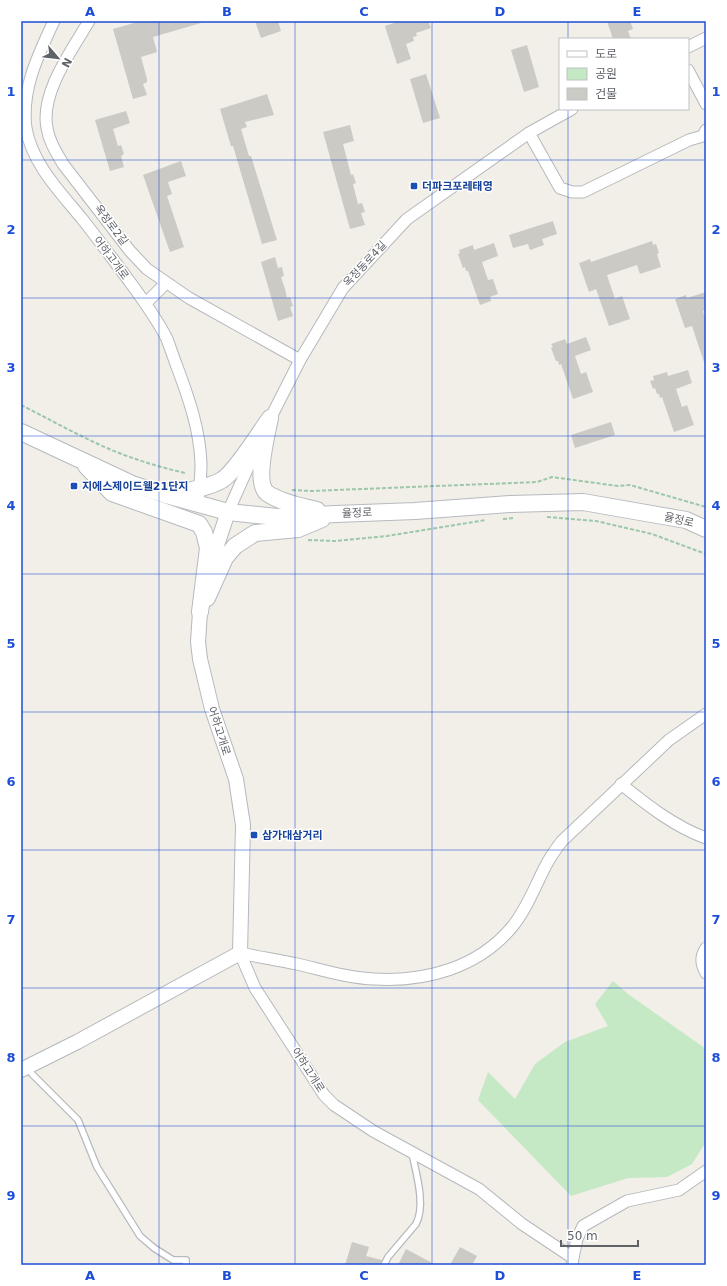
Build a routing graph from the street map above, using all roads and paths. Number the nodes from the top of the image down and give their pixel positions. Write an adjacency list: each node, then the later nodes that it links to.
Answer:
1 (54, 21): 11 (street, 어하고개로)
2 (89, 21): 10 (street, 옥정로2길)
3 (706, 38): 4 (street)
4 (689, 46)
5 (689, 72): 6 (street)
6 (706, 104)
7 (570, 110): 9 (street, 옥정동로4길)
8 (706, 130): 9 (street)
9 (530, 133): 12 (street, 옥정동로4길)
10 (166, 283): 11 (street); 12 (street, 옥정로2길)
11 (146, 304): 18 (street, 어하고개로)
12 (300, 360): 14 (street, 옥정동로4길)
13 (21, 405): 17 (path)
14 (270, 418): 18 (main road); 23 (street, 옥정동로4길); 24 (main road)
15 (21, 432): 16 (main road, 율정로)
16 (81, 460): 20 (main road, 율정로); 32 (main road)
17 (185, 473)
18 (200, 488): 20 (main road); 21 (street, 어하고개로)
19 (286, 489): 22 (path)
20 (166, 495): 21 (main road, 율정로)
21 (198, 504): 23 (main road, 율정로)
22 (706, 507)
23 (228, 512): 24 (main road, 율정로); 32 (street, 어하고개로)
24 (336, 514): 29 (main road, 율정로); 32 (main road)
25 (541, 516): 31 (path)
26 (518, 518): 27 (path)
27 (496, 519)
28 (488, 520): 30 (path)
29 (706, 529)
30 (306, 540)
31 (706, 554)
32 (200, 612): 37 (street, 어하고개로)
33 (706, 714): 34 (street)
34 (622, 784): 35 (street); 37 (street)
35 (706, 839)
36 (706, 948): 38 (street)
37 (240, 953): 39 (street); 40 (street, 어하고개로)
38 (706, 973)
39 (24, 1068): 43 (lane)
40 (412, 1152): 42 (street, 어하고개로); 44 (lane)
41 (706, 1171): 42 (street)
42 (573, 1262)
43 (186, 1265)
44 (384, 1265)

